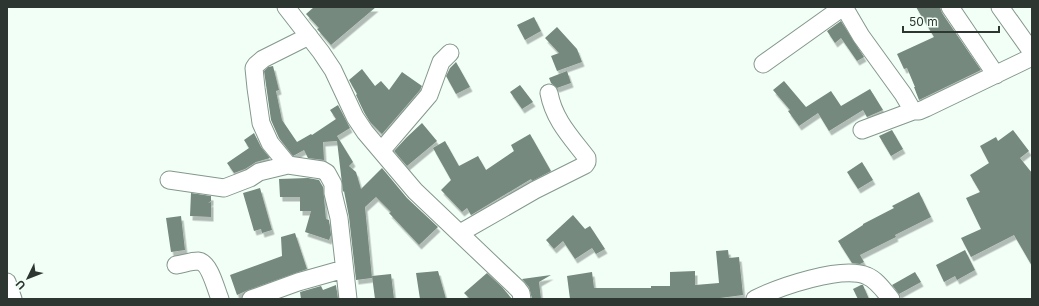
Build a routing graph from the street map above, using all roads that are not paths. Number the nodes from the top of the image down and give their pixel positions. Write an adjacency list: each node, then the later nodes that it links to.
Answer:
1 (286, 7): 5 (street)
2 (843, 7): 9 (street); 12 (street)
3 (950, 7): 10 (street)
4 (1000, 7): 6 (street)
5 (309, 36): 14 (street); 15 (street)
6 (1032, 52)
7 (450, 53): 14 (street)
8 (1032, 57): 10 (street)
9 (763, 64)
10 (996, 75): 12 (street)
11 (549, 93): 17 (street)
12 (913, 111): 13 (street)
13 (862, 130)
14 (381, 151): 17 (street)
15 (288, 165): 16 (street); 19 (street)
16 (169, 180)
17 (460, 233): 25 (street)
18 (176, 265): 22 (street)
19 (344, 269): 23 (street); 24 (street)
20 (7, 282): 21 (street)
21 (14, 299)
22 (220, 299)
23 (251, 299)
24 (348, 299)
25 (522, 299)
26 (755, 299): 27 (street)
27 (891, 299)

